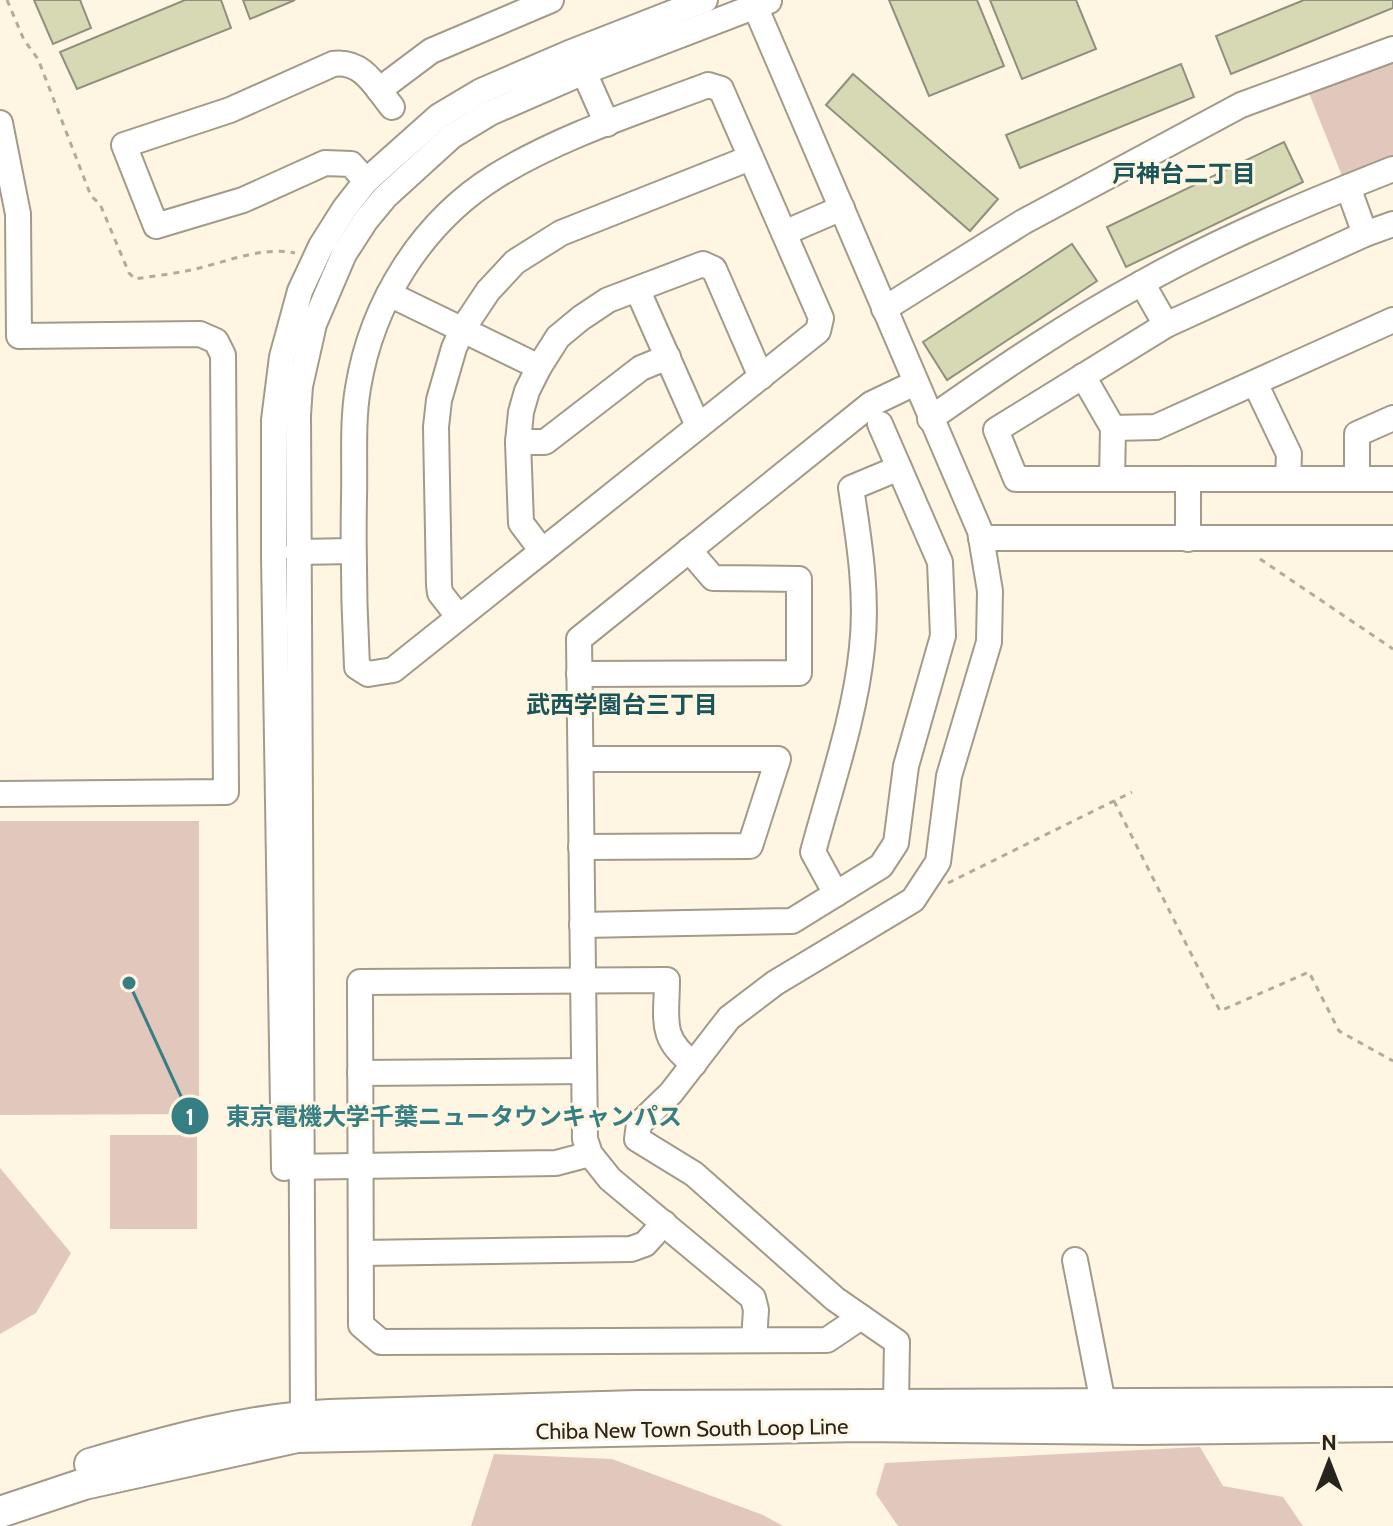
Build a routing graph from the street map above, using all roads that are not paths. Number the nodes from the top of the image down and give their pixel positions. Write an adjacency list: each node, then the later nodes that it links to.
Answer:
1 (551, 0): 10 (street)
2 (705, 0): 10 (street)
3 (757, 2): 5 (street); 12 (street)
4 (1393, 49): 19 (street)
5 (584, 72): 7 (street); 47 (street)
6 (0, 123): 51 (street)
7 (607, 124): 8 (street); 18 (street)
8 (750, 158): 14 (street); 22 (street)
9 (1393, 169): 11 (street)
10 (366, 181): 61 (street)
11 (1348, 187): 15 (street); 16 (street)
12 (842, 208): 14 (street); 19 (street)
13 (1393, 224): 15 (street)
14 (784, 233): 26 (street)
15 (1365, 234): 21 (street)
16 (1142, 283): 21 (street); 30 (street)
17 (638, 291): 23 (street); 24 (street); 26 (street)
18 (389, 294): 22 (street); 45 (street)
19 (884, 309): 27 (street)
20 (1393, 320): 28 (street)
21 (1166, 325): 25 (street)
22 (462, 330): 24 (street); 48 (street)
23 (668, 357): 32 (street); 34 (street)
24 (539, 367): 34 (street)
25 (1083, 376): 33 (street); 36 (street)
26 (761, 377): 32 (street)
27 (915, 383): 30 (street); 44 (street)
28 (1255, 383): 33 (street); 38 (street)
29 (1393, 418): 39 (street)
30 (930, 419): 41 (street)
31 (880, 424): 35 (street)
32 (698, 426): 46 (street)
33 (1113, 428): 36 (street)
34 (518, 442): 46 (street)
35 (899, 468): 53 (street); 53 (street)
36 (1112, 479): 37 (street)
37 (1188, 479): 38 (street); 43 (street)
38 (1288, 479): 39 (street)
39 (1357, 479): 40 (street)
40 (1393, 479)
41 (981, 538): 43 (street); 56 (street)
42 (1393, 538): 43 (street)
43 (1188, 539)
44 (689, 550): 49 (street); 49 (street)
45 (353, 551): 47 (street); 48 (street)
46 (542, 551): 48 (street)
47 (297, 552): 61 (street)
48 (458, 616)
49 (579, 674): 50 (street)
50 (581, 759): 52 (street); 52 (street)
51 (0, 794)
52 (581, 847): 54 (street)
53 (836, 894): 54 (street)
54 (582, 925): 55 (street)
55 (583, 980): 56 (street); 57 (street); 58 (street)
56 (694, 1064): 65 (street)
57 (584, 1071): 58 (street); 59 (street)
58 (360, 1073): 60 (street)
59 (590, 1154): 60 (street); 62 (street)
60 (361, 1166): 61 (street); 63 (street)
61 (293, 1167): 70 (street)
62 (664, 1223): 63 (street); 66 (street)
63 (361, 1253): 66 (street)
64 (1075, 1260): 67 (street)
65 (861, 1317): 66 (street); 69 (street)
66 (754, 1340)
67 (1103, 1403): 68 (main road, Chiba New Town South Loop Line); 69 (main road, Chiba New Town South Loop Line)
68 (1393, 1403)
69 (896, 1404): 70 (main road, Chiba New Town South Loop Line)
70 (296, 1424): 71 (main road, Chiba New Town South Loop Line); 72 (main road, Chiba New Town South Loop Line); 73 (main road, Chiba New Town South Loop Line)
71 (1393, 1426)
72 (0, 1491)
73 (0, 1512)

